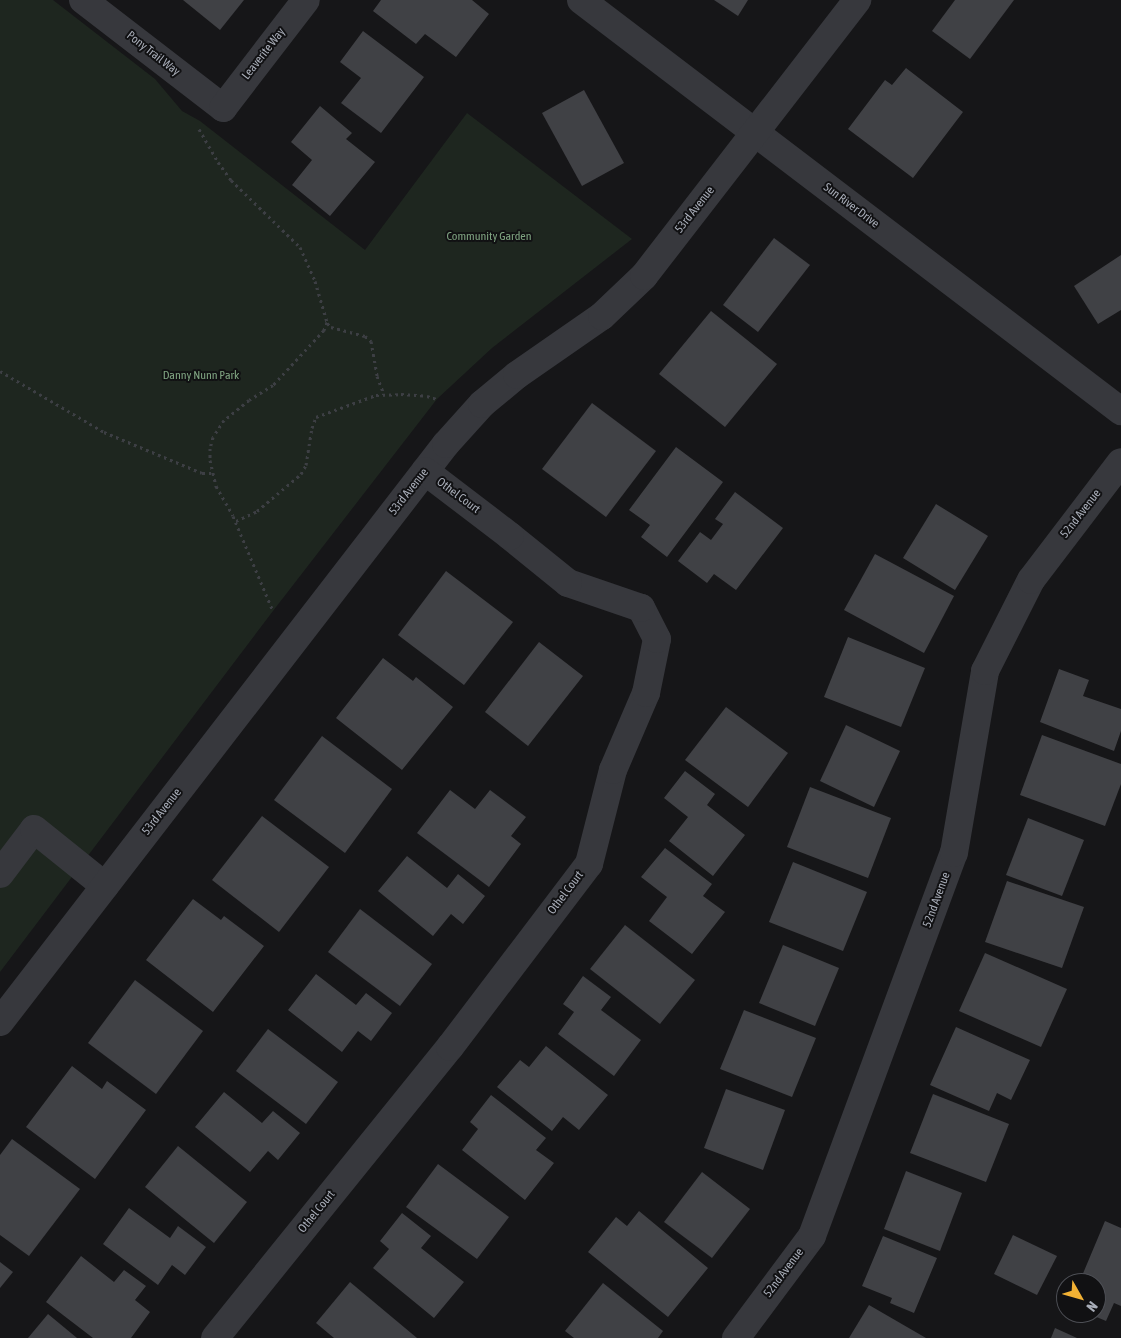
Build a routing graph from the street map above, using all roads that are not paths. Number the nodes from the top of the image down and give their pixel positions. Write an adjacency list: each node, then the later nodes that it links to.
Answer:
1 (83, 0): 5 (street, Pony Trail Way)
2 (306, 0): 5 (street, Leaverite Way)
3 (581, 0): 6 (street, Sun River Drive)
4 (857, 0): 6 (street, 53rd Avenue)
5 (212, 115)
6 (755, 133): 7 (street, Sun River Drive); 9 (street, 53rd Avenue)
7 (1121, 412)
8 (1121, 462): 14 (street, 52nd Avenue)
9 (425, 471): 11 (street, 53rd Avenue); 13 (street, Othel Court)
10 (0, 874): 11 (street)
11 (105, 886): 12 (street, 53rd Avenue)
12 (0, 1022)
13 (216, 1338)
14 (736, 1338)

